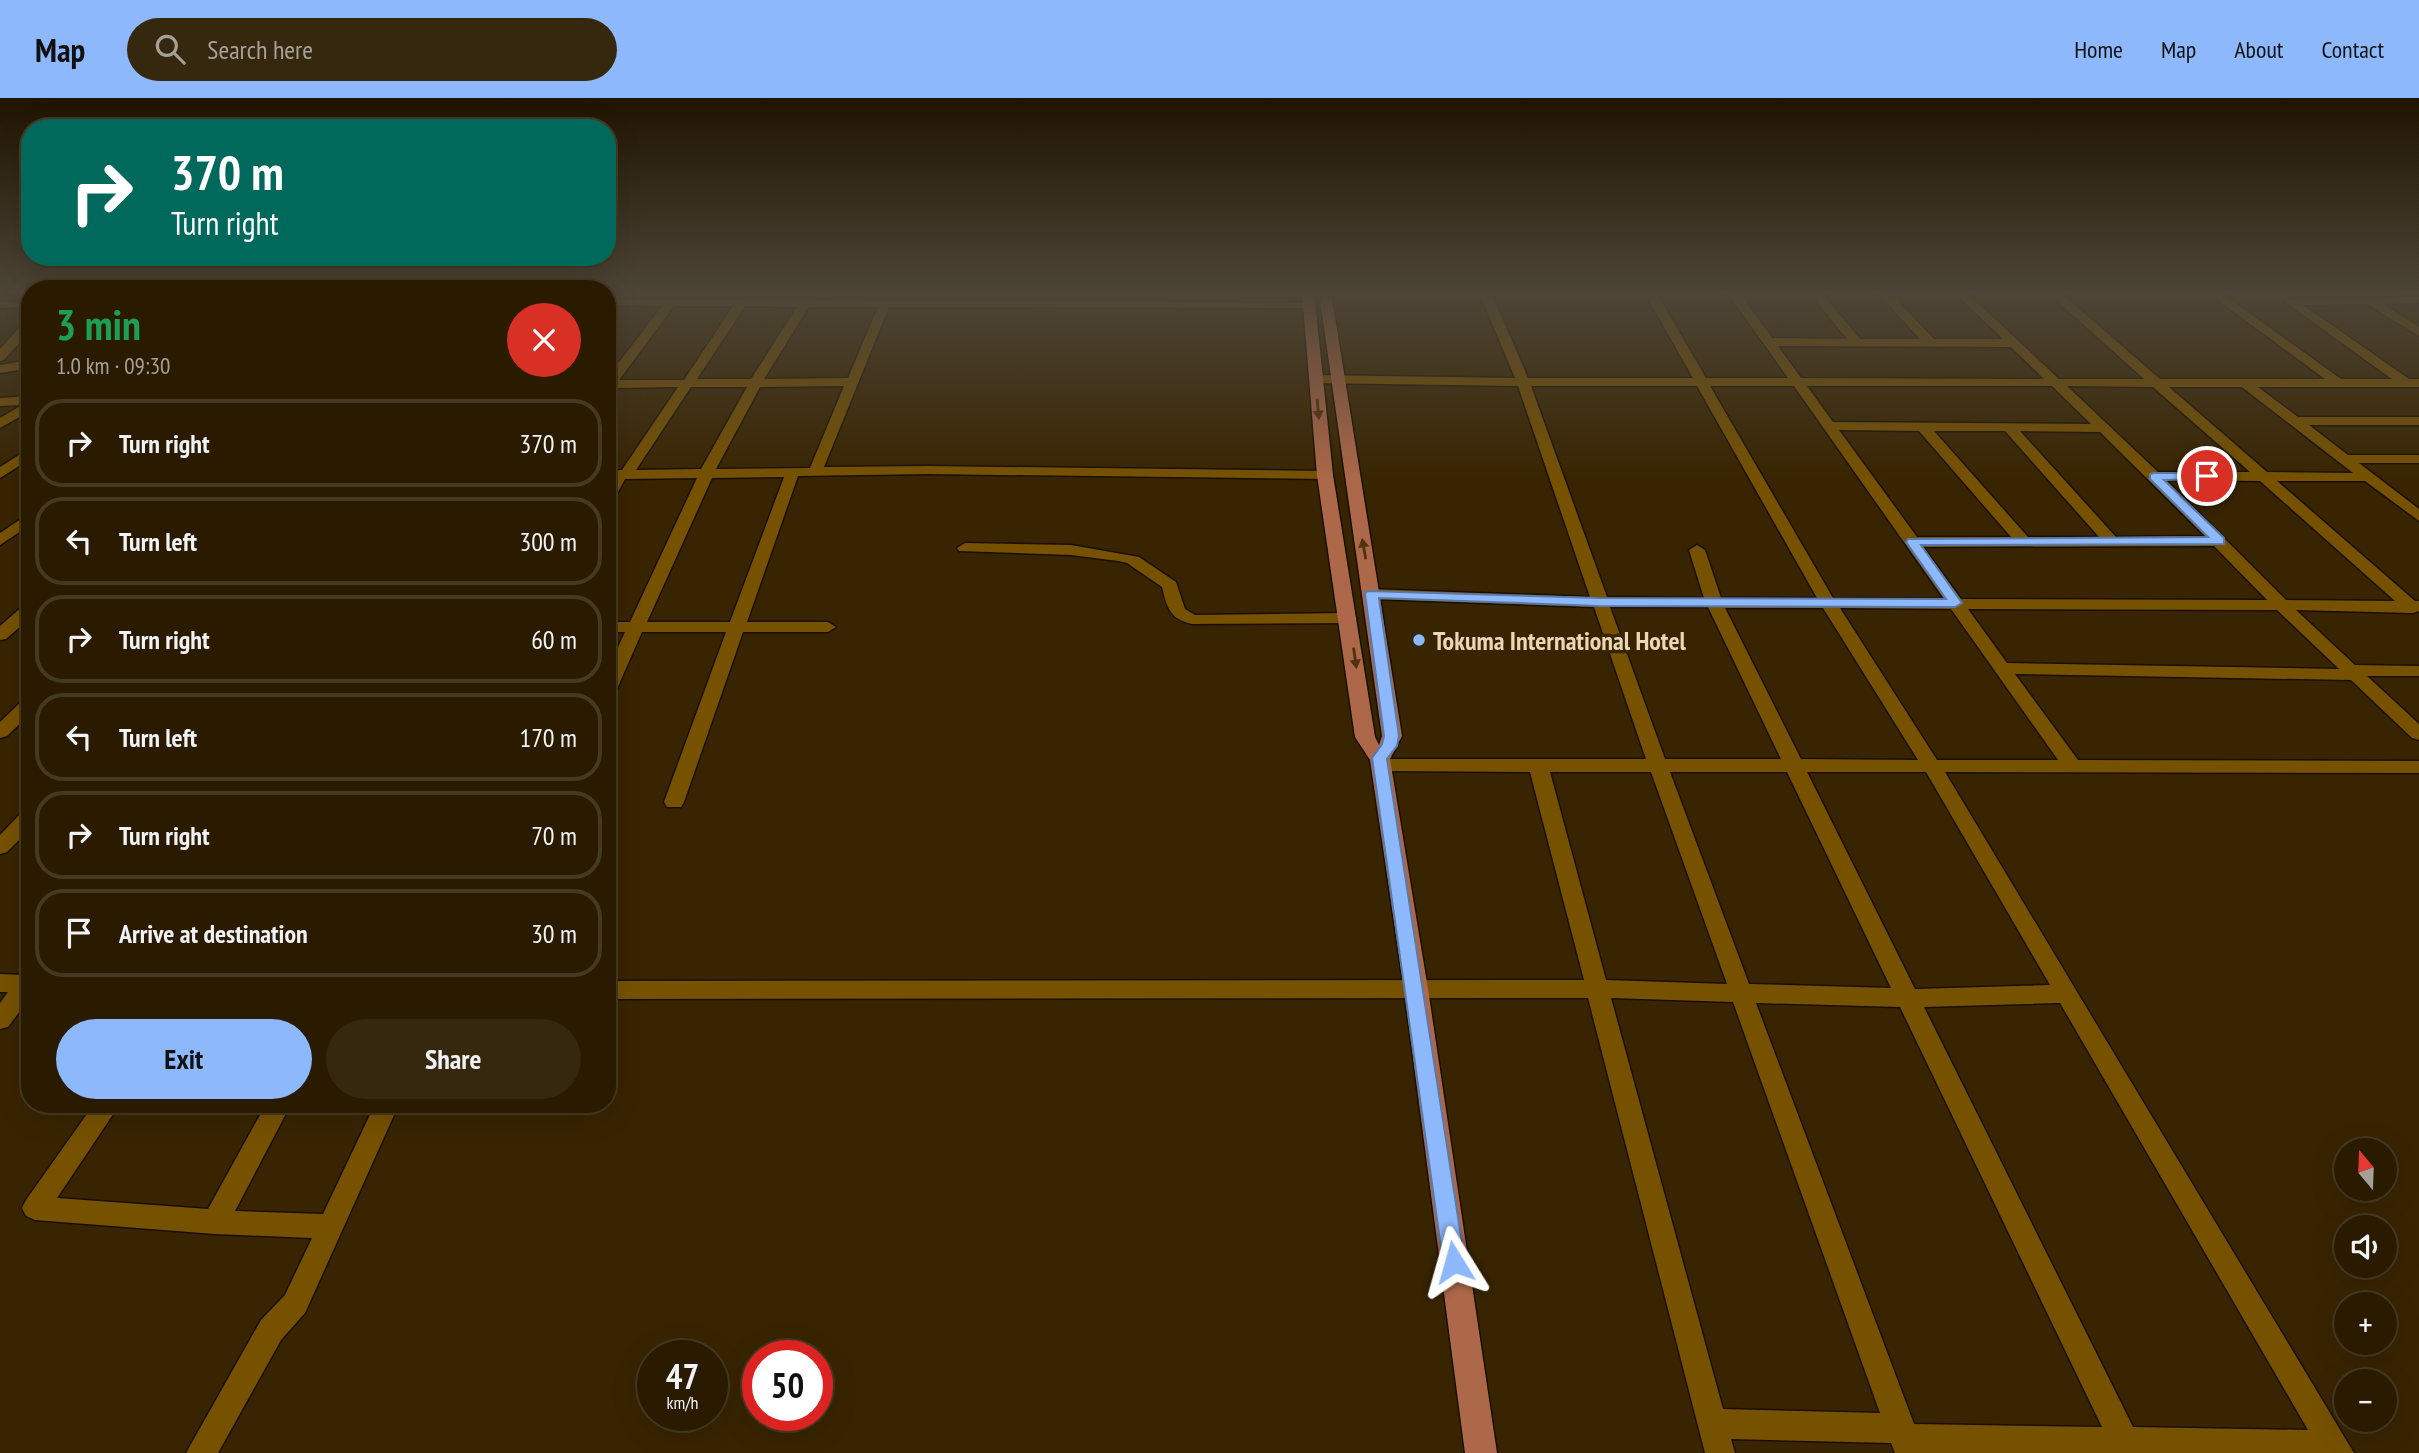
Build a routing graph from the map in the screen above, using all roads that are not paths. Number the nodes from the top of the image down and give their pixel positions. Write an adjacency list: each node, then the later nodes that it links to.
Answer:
1 (631, 355): 16 (street)
2 (704, 355): 30 (street)
3 (772, 355): 26 (street)
4 (863, 355): 20 (street)
5 (1313, 355): 17 (main road)
6 (1335, 355): 21 (main road)
7 (1512, 355): 22 (street)
8 (1686, 355): 18 (street)
9 (1780, 355): 19 (street)
10 (2026, 355): 23 (street)
11 (2126, 355): 27 (street)
12 (2300, 355): 25 (street)
13 (2371, 355): 28 (street)
14 (21, 366): 15 (street)
15 (0, 369)
16 (616, 374)
17 (1315, 379): 21 (street); 49 (main road, one-way to 49)
18 (1701, 381): 19 (street); 22 (street); 66 (street)
19 (1799, 381): 23 (street); 37 (street)
20 (851, 382): 26 (street); 45 (street)
21 (1339, 382): 22 (street); 63 (main road, one-way to 21)
22 (1523, 382): 64 (street)
23 (2055, 382): 27 (street); 40 (street)
24 (2244, 382): 25 (street); 27 (street); 34 (street)
25 (2337, 382): 28 (street)
26 (755, 383): 30 (street); 47 (street)
27 (2158, 383): 50 (street)
28 (2412, 383)
29 (616, 385): 30 (street)
30 (685, 385): 48 (street)
31 (0, 402): 32 (street)
32 (21, 402)
33 (21, 409): 36 (street)
34 (2294, 421): 35 (street); 42 (street)
35 (2419, 421)
36 (0, 424)
37 (1831, 426): 38 (street); 60 (street)
38 (1922, 426): 39 (street); 57 (street)
39 (2008, 427): 40 (street); 58 (street)
40 (2104, 428): 51 (street)
41 (21, 459): 46 (street)
42 (2345, 459): 43 (street); 52 (street)
43 (2419, 459)
44 (792, 473): 45 (street); 47 (street); 74 (street)
45 (815, 473): 49 (street)
46 (0, 474)
47 (706, 474): 48 (street); 73 (street)
48 (618, 475)
49 (1325, 475): 71 (main road)
50 (2260, 475): 51 (street); 52 (street); 69 (street)
51 (2154, 476): 59 (street)
52 (2369, 477): 53 (street)
53 (2412, 506): 54 (street)
54 (2419, 516)
55 (14, 528): 56 (street)
56 (0, 540)
57 (2023, 541): 58 (street); 60 (street)
58 (2111, 541): 59 (street)
59 (2219, 541): 68 (street)
60 (1912, 542): 67 (street)
61 (965, 548): 71 (street)
62 (1697, 550): 65 (street)
63 (1372, 594): 64 (street); 84 (main road)
64 (1599, 602): 65 (street); 86 (street)
65 (1714, 602): 66 (street); 87 (street)
66 (1828, 603): 67 (street); 88 (street)
67 (1955, 603): 68 (street); 77 (street)
68 (2281, 604): 69 (street); 80 (street)
69 (2416, 608)
70 (21, 617): 76 (street)
71 (1349, 618): 84 (main road, one-way to 84)
72 (616, 627): 73 (street)
73 (638, 627): 74 (street); 79 (street)
74 (736, 627): 75 (street); 91 (street)
75 (828, 627)
76 (0, 635)
77 (2002, 668): 80 (street); 89 (street)
78 (2419, 671): 80 (street)
79 (616, 672)
80 (2355, 672): 83 (street)
81 (21, 712): 82 (street)
82 (0, 732)
83 (2419, 734)
84 (1380, 762): 85 (street); 96 (main road)
85 (1538, 764): 86 (street); 97 (street)
86 (1658, 766): 87 (street); 100 (street)
87 (1795, 767): 88 (street); 102 (street)
88 (1932, 767): 89 (street); 101 (street)
89 (2073, 767): 90 (street)
90 (2419, 767)
91 (674, 802)
92 (21, 825): 93 (street)
93 (0, 847)
94 (0, 983): 95 (street)
95 (21, 983)
96 (1416, 989): 97 (street); 98 (street); 114 (main road)
97 (1596, 989): 100 (street); 109 (street)
98 (616, 990)
99 (21, 993): 103 (street)
100 (1740, 993): 102 (street); 110 (street)
101 (2066, 994): 102 (street); 112 (street)
102 (1907, 999): 111 (street)
103 (0, 1020)
104 (102, 1113): 107 (street)
105 (274, 1113): 107 (street)
106 (383, 1113): 108 (street)
107 (215, 1222): 108 (street)
108 (330, 1227): 113 (street)
109 (1713, 1424): 110 (street); 115 (street)
110 (1905, 1440): 111 (street)
111 (2128, 1448): 112 (street)
112 (2336, 1449)
113 (201, 1453)
114 (1481, 1453)
115 (1720, 1453)

